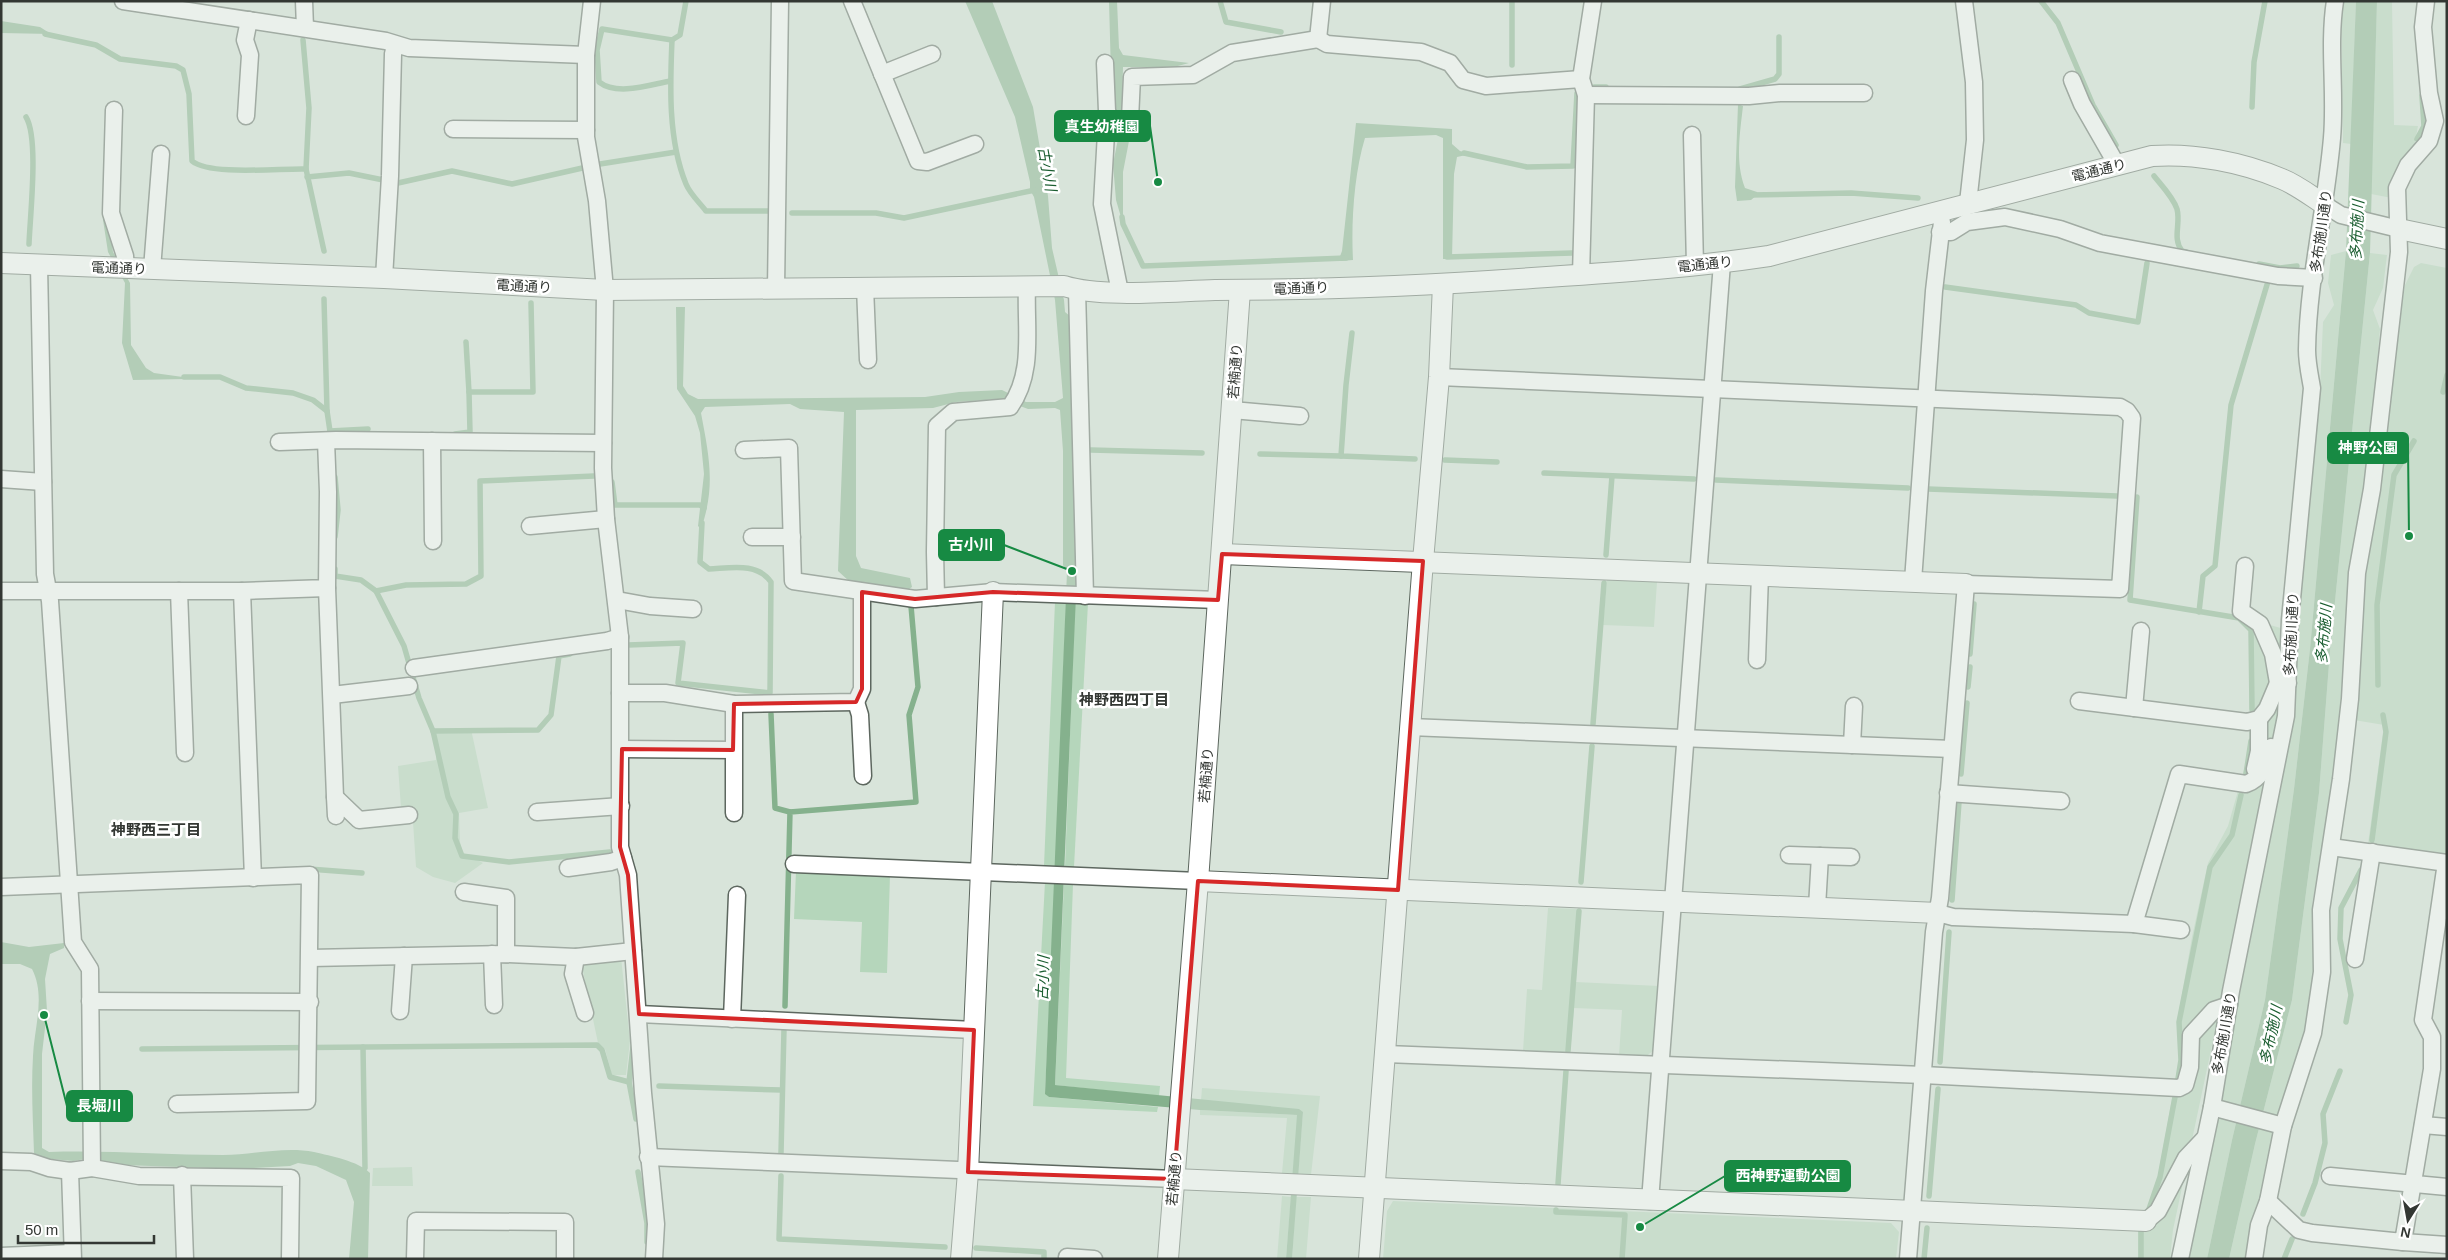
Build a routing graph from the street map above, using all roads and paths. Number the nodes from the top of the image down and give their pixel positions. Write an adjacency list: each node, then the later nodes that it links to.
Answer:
1 (124, 1): 11 (street)
2 (304, 1): 12 (street)
3 (592, 1): 16 (street)
4 (780, 1): 50 (street)
5 (852, 1): 18 (street)
6 (1322, 1): 13 (street)
7 (1593, 1): 19 (street)
8 (1964, 1): 32 (street)
9 (2335, 1): 33 (street, 多布施川通り)
10 (2426, 1): 35 (street)
11 (249, 20): 12 (street); 24 (street)
12 (305, 28): 14 (street)
13 (1318, 39): 19 (street); 26 (street)
14 (395, 46): 16 (street); 45 (street)
15 (932, 54): 18 (street)
16 (586, 55): 27 (street)
17 (1105, 63): 26 (street)
18 (882, 74): 29 (street)
19 (1581, 79): 22 (street)
20 (2072, 80): 31 (street)
21 (1864, 94): 22 (street)
22 (1586, 95): 44 (street)
23 (114, 110): 42 (street)
24 (246, 116)
25 (453, 129): 27 (street)
26 (1114, 129): 53 (street)
27 (586, 130): 51 (street)
28 (1692, 135): 41 (street)
29 (975, 144)
30 (160, 154): 43 (street)
31 (2117, 165): 32 (street, 電通通り); 33 (street, 電通通り)
32 (1968, 203): 34 (street, 電通通り)
33 (2325, 205): 35 (street); 46 (street, 多布施川通り)
34 (1943, 209): 36 (street); 39 (street, 電通通り)
35 (2399, 229): 37 (street); 123 (street)
36 (1940, 232): 46 (street); 57 (street)
37 (2447, 239)
38 (1, 263): 40 (street, 電通通り)
39 (1722, 263): 41 (street, 電通通り); 56 (street)
40 (39, 264): 42 (street, 電通通り); 66 (street)
41 (1695, 266): 44 (street, 電通通り)
42 (126, 268): 43 (street, 電通通り)
43 (152, 269): 45 (street, 電通通り)
44 (1581, 275): 47 (street, 電通通り)
45 (384, 278): 51 (street, 電通通り)
46 (2314, 278): 95 (street, 多布施川通り)
47 (1443, 284): 52 (street, 電通通り); 55 (street)
48 (1054, 287): 49 (street, 電通通り); 53 (street, 電通通り); 86 (street); 87 (street)
49 (865, 288): 50 (street, 電通通り); 54 (street)
50 (776, 289): 51 (street, 電通通り)
51 (605, 290): 63 (street)
52 (1240, 290): 53 (street, 電通通り); 58 (street, 若楠通り)
53 (1120, 292)
54 (868, 360)
55 (1439, 377): 56 (street); 73 (street)
56 (1713, 388): 57 (street); 75 (street)
57 (1926, 397): 77 (street); 78 (street)
58 (1232, 410): 59 (street); 72 (street, 若楠通り)
59 (1300, 416)
60 (331, 440): 61 (street); 62 (street); 79 (street)
61 (432, 441): 63 (street); 71 (street)
62 (279, 442)
63 (604, 443): 67 (street)
64 (744, 450): 70 (street)
65 (1, 479): 66 (street)
66 (43, 482): 80 (street)
67 (606, 519): 68 (street); 88 (street)
68 (530, 526)
69 (752, 537): 70 (street)
70 (792, 537): 84 (street)
71 (433, 541)
72 (1222, 554): 73 (street); 89 (street, 若楠通り)
73 (1423, 561): 75 (street); 106 (street)
74 (2245, 566): 95 (street)
75 (1698, 572): 76 (street); 107 (street)
76 (1760, 574): 77 (street); 93 (street)
77 (1913, 581): 78 (street)
78 (1966, 584): 110 (street)
79 (327, 588): 83 (street); 98 (street)
80 (48, 590): 81 (street); 82 (street); 135 (street)
81 (179, 590): 83 (street); 112 (street)
82 (1, 591)
83 (242, 591): 133 (street)
84 (862, 592): 87 (street); 100 (street)
85 (993, 592): 86 (street); 87 (street); 132 (street)
86 (1084, 596): 89 (street)
87 (936, 597)
88 (617, 600): 90 (street); 92 (street)
89 (1218, 600): 134 (street, 若楠通り)
90 (693, 609)
91 (2141, 631): 103 (street)
92 (620, 637): 94 (street); 97 (street)
93 (1757, 660)
94 (414, 668)
95 (2283, 683): 104 (street, 多布施川通り); 105 (street)
96 (410, 686): 98 (street)
97 (620, 694): 101 (street); 109 (street)
98 (332, 695): 116 (street)
99 (2079, 701): 103 (street)
100 (856, 702): 101 (street); 113 (street)
101 (734, 704): 111 (street)
102 (1854, 706): 108 (street)
103 (2134, 708): 105 (street)
104 (2286, 716): 114 (street); 154 (street, 多布施川通り)
105 (2259, 719): 114 (street)
106 (1410, 727): 107 (street); 137 (street)
107 (1685, 738): 108 (street); 140 (street)
108 (1852, 745): 110 (street)
109 (622, 749): 111 (street); 118 (street)
110 (1952, 749): 115 (street)
111 (733, 750): 120 (street)
112 (185, 753)
113 (863, 776)
114 (2253, 781): 143 (street)
115 (1948, 793): 117 (street); 142 (street)
116 (335, 797): 121 (street); 122 (street)
117 (2061, 800)
118 (621, 806): 119 (street); 128 (street)
119 (537, 812)
120 (734, 813)
121 (409, 815)
122 (336, 816)
123 (2331, 847): 124 (street); 167 (street)
124 (2372, 852): 129 (street); 150 (street)
125 (1789, 855): 126 (street)
126 (1820, 856): 127 (street); 141 (street)
127 (1852, 857)
128 (617, 860): 131 (street); 145 (street)
129 (2446, 863): 162 (street)
130 (794, 864): 132 (street)
131 (568, 868)
132 (980, 872): 134 (street); 159 (street)
133 (253, 878): 135 (street); 149 (street)
134 (1198, 881): 137 (street); 177 (street, 若楠通り)
135 (70, 884): 136 (street); 151 (street)
136 (1, 887)
137 (1398, 890): 140 (street); 160 (street)
138 (464, 892): 146 (street)
139 (737, 895): 158 (street)
140 (1672, 901): 141 (street); 161 (street)
141 (1817, 907): 142 (street)
142 (1938, 913): 143 (street); 163 (street)
143 (2134, 924): 144 (street)
144 (2180, 930)
145 (633, 951): 148 (street); 157 (street)
146 (499, 954): 147 (street); 148 (street); 153 (street)
147 (404, 956): 149 (street); 155 (street)
148 (576, 956): 156 (street)
149 (310, 958): 152 (street)
150 (2355, 959)
151 (90, 1001): 152 (street); 172 (street)
152 (310, 1002): 164 (street)
153 (494, 1004)
154 (2229, 1005): 163 (street); 165 (street, 多布施川通り)
155 (400, 1011)
156 (585, 1012)
157 (639, 1014): 158 (street); 170 (street)
158 (732, 1019): 159 (street)
159 (974, 1030): 174 (street)
160 (1386, 1054): 161 (street); 179 (street)
161 (1660, 1065): 163 (street); 181 (street)
162 (2440, 1069): 166 (street)
163 (1923, 1075): 183 (street)
164 (177, 1104)
165 (2212, 1107): 167 (street); 169 (street, 多布施川通り)
166 (2423, 1125): 168 (street); 178 (street)
167 (2283, 1126): 182 (street)
168 (2447, 1127)
169 (2204, 1138): 184 (street); 200 (street, 多布施川通り)
170 (648, 1158): 174 (street); 194 (street)
171 (1, 1161): 173 (street)
172 (92, 1168): 173 (street); 175 (street)
173 (70, 1170): 188 (street)
174 (968, 1172): 177 (street); 195 (street)
175 (182, 1175): 190 (street); 191 (street)
176 (2330, 1176): 178 (street)
177 (1174, 1179): 179 (street); 197 (street, 若楠通り)
178 (2413, 1184): 180 (street); 185 (street)
179 (1374, 1187): 181 (street); 198 (street)
180 (2447, 1187)
181 (1650, 1201): 183 (street)
182 (2268, 1201): 185 (street); 201 (street)
183 (1912, 1212): 184 (street); 199 (street)
184 (2146, 1221)
185 (2403, 1242): 186 (street)
186 (2447, 1245)
187 (1, 1256): 188 (street)
188 (72, 1256)
189 (1067, 1257): 196 (street)
190 (185, 1259)
191 (290, 1259)
192 (416, 1259): 193 (street)
193 (565, 1259)
194 (654, 1259)
195 (961, 1259)
196 (1094, 1259)
197 (1168, 1259)
198 (1369, 1259)
199 (1908, 1259)
200 (2180, 1259)
201 (2254, 1259)

